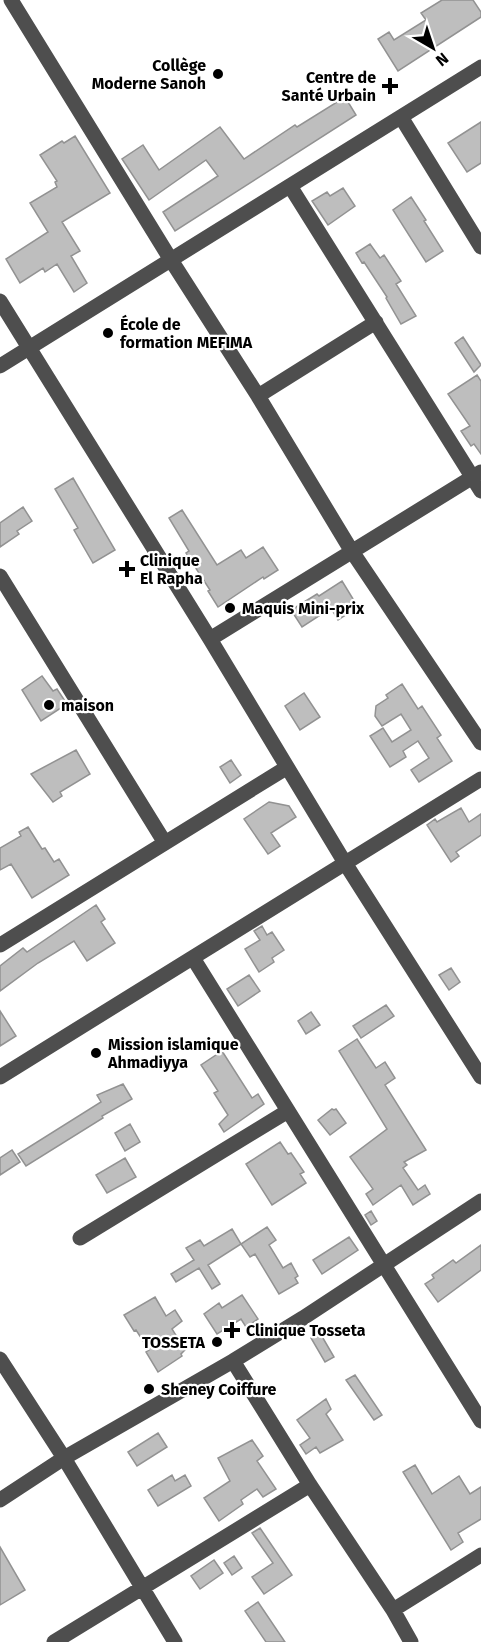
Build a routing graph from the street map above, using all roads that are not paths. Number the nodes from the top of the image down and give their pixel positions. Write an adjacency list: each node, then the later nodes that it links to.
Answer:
1 (11, 0): 6 (street)
2 (481, 67): 3 (street)
3 (401, 117): 4 (street); 5 (street)
4 (290, 186): 6 (street); 8 (street)
5 (481, 247)
6 (171, 260): 9 (street); 11 (street)
7 (0, 302): 9 (street)
8 (376, 322): 11 (street); 12 (street)
9 (29, 348): 10 (street); 16 (street)
10 (0, 366)
11 (258, 396): 14 (street)
12 (477, 475): 13 (street); 14 (street)
13 (481, 491)
14 (351, 550): 16 (street); 17 (street)
15 (0, 576): 20 (street)
16 (210, 639): 18 (street)
17 (481, 744)
18 (286, 768): 20 (street); 21 (street)
19 (481, 779): 21 (street)
20 (165, 843): 22 (street)
21 (345, 863): 23 (street); 24 (street)
22 (0, 945)
23 (193, 958): 25 (street); 26 (street)
24 (480, 1073)
25 (0, 1077)
26 (288, 1110): 28 (street); 29 (street)
27 (481, 1201): 29 (street)
28 (80, 1238)
29 (384, 1266): 31 (street); 32 (street)
30 (0, 1359): 33 (street)
31 (233, 1361): 33 (street); 34 (street)
32 (481, 1420)
33 (64, 1458): 35 (street); 37 (street)
34 (310, 1485): 37 (street); 38 (street)
35 (0, 1500)
36 (481, 1555): 38 (street)
37 (142, 1588): 39 (street); 40 (street)
38 (393, 1610): 41 (street)
39 (54, 1642)
40 (175, 1642)
41 (411, 1642)

